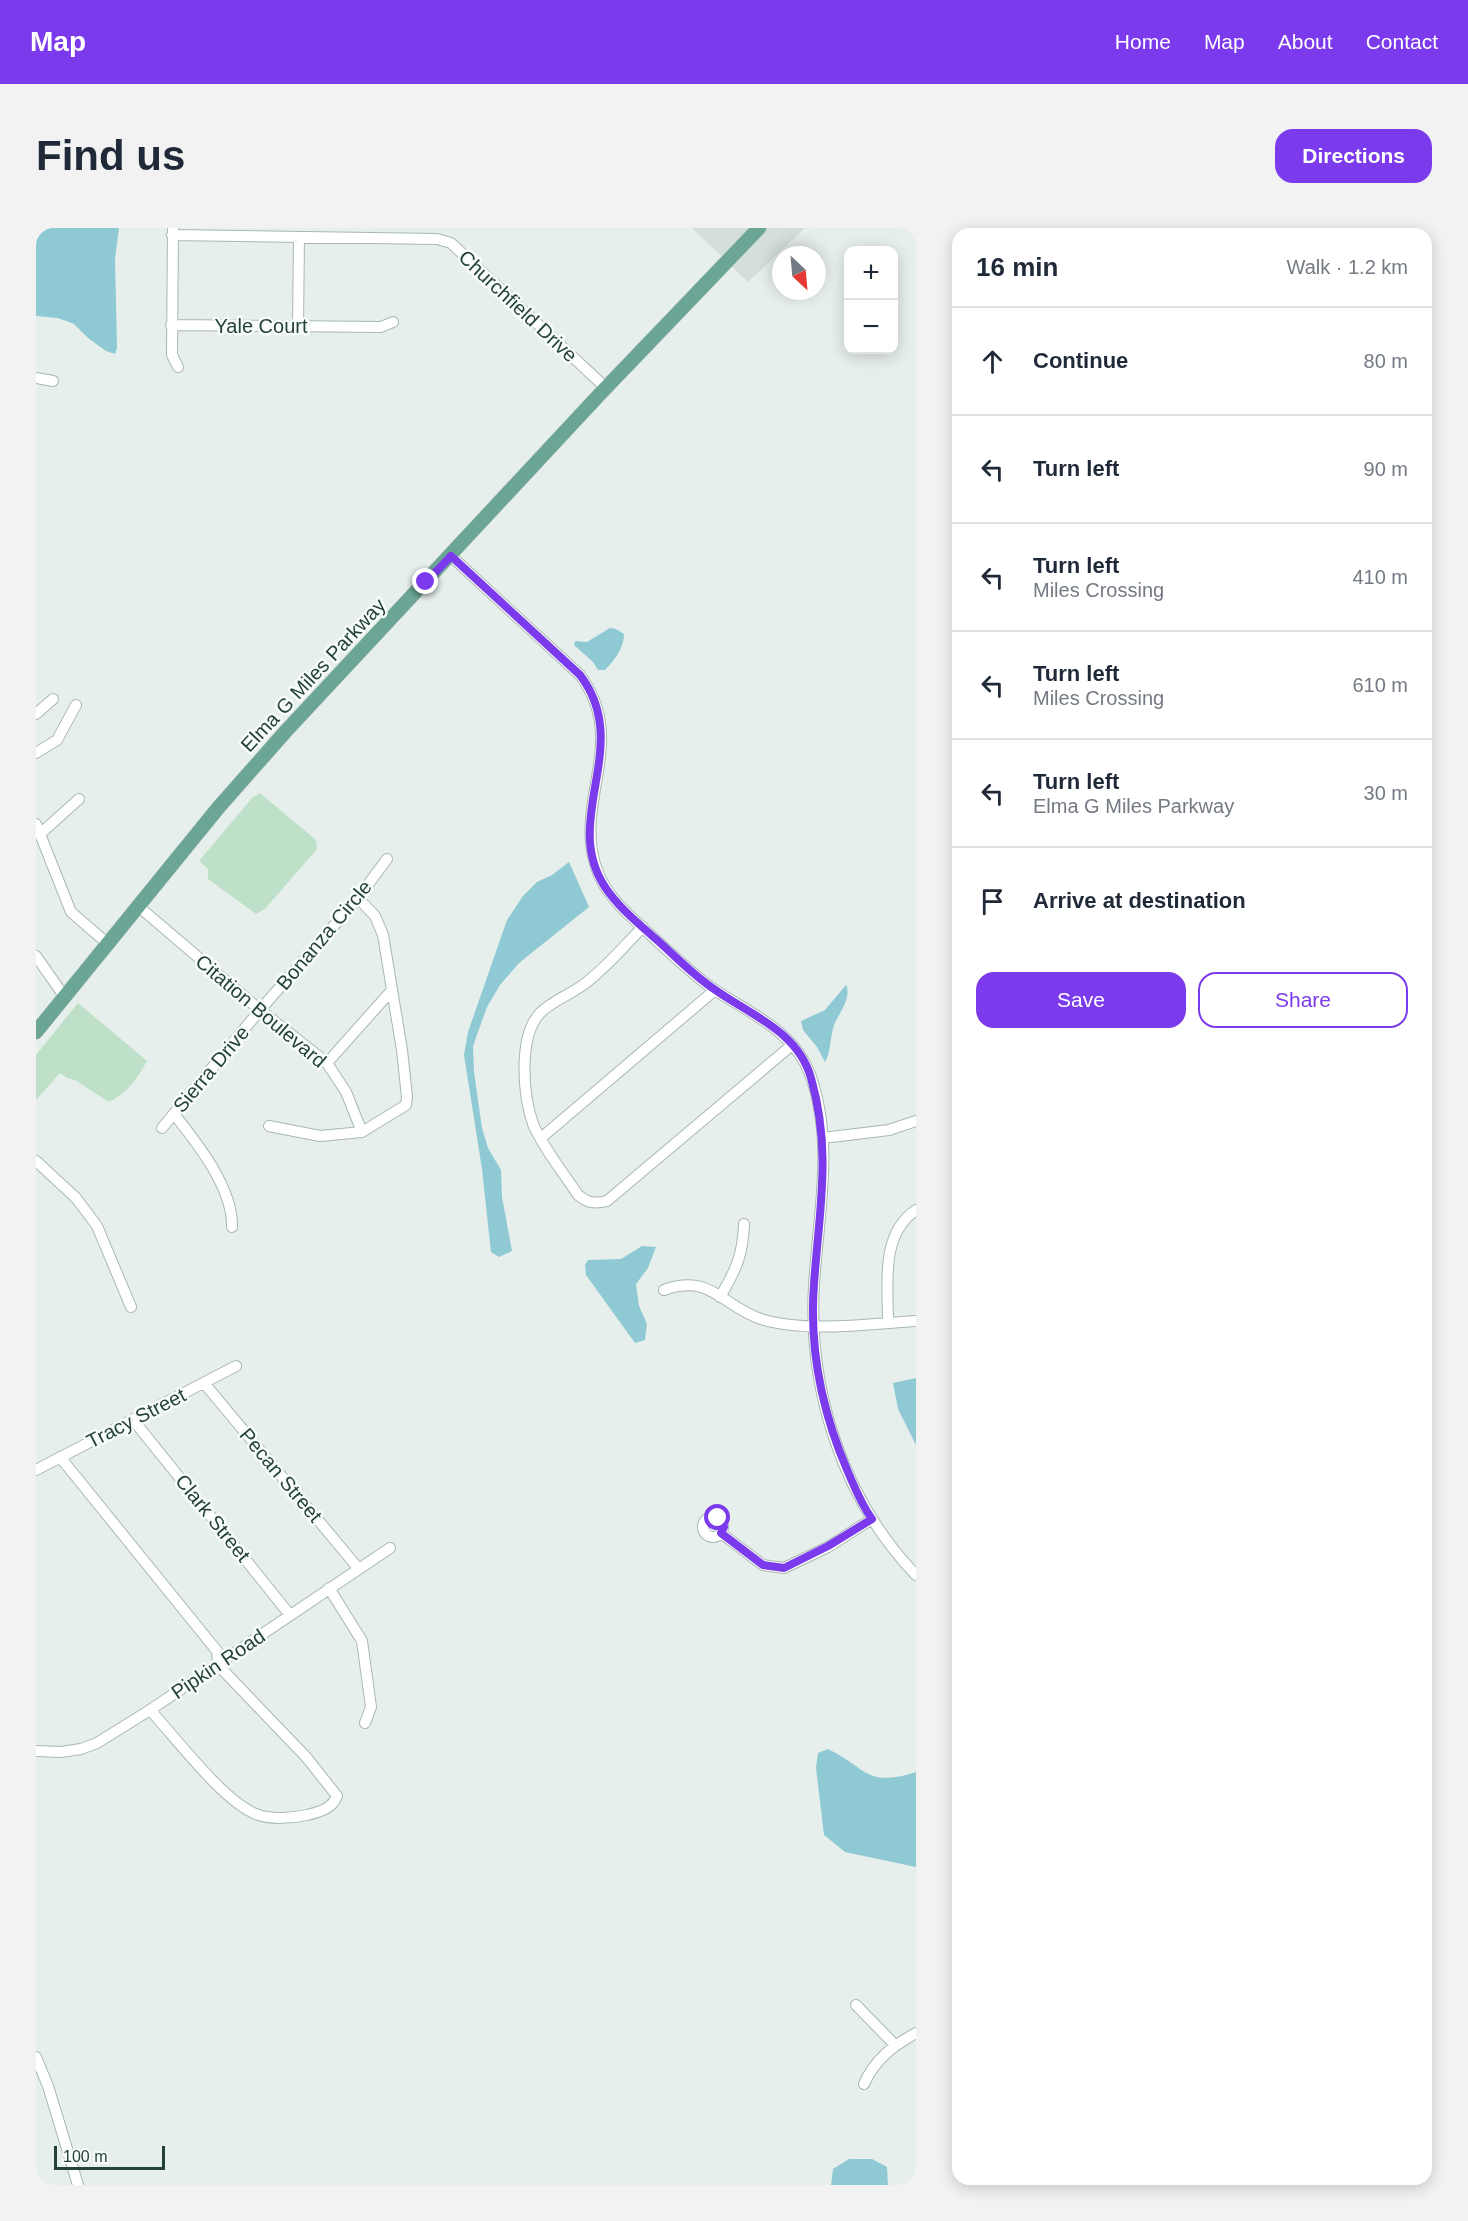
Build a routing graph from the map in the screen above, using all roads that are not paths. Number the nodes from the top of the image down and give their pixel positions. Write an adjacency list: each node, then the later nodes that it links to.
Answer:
1 (759, 228): 11 (main road, Elma G Miles Parkway)
2 (172, 231): 4 (street, Churchfield Drive); 6 (street)
3 (410, 233): 4 (street, Churchfield Drive); 11 (street, Churchfield Drive)
4 (299, 237): 7 (street)
5 (393, 322): 7 (street, Yale Court)
6 (171, 325): 7 (street, Yale Court); 8 (street)
7 (298, 326)
8 (178, 367)
9 (36, 378): 10 (street)
10 (53, 381)
11 (606, 387): 12 (main road, Elma G Miles Parkway)
12 (451, 556): 21 (main road, Elma G Miles Parkway); 22 (street)
13 (53, 699): 15 (street)
14 (76, 705): 16 (street)
15 (36, 714)
16 (36, 753)
17 (79, 799): 18 (street)
18 (38, 829): 23 (street)
19 (387, 859): 20 (street, Bonanza Circle)
20 (358, 898): 25 (street); 28 (street, Bonanza Circle)
21 (138, 906): 23 (main road, Elma G Miles Parkway); 28 (street, Citation Boulevard)
22 (643, 927): 26 (street); 37 (street)
23 (108, 945): 27 (main road, Elma G Miles Parkway)
24 (36, 956): 27 (street)
25 (392, 990): 31 (street); 36 (street)
26 (715, 990): 30 (street); 37 (street)
27 (64, 996): 29 (main road, Elma G Miles Parkway)
28 (260, 1010): 31 (street, Citation Boulevard); 32 (street, Sierra Drive)
29 (36, 1032)
30 (792, 1045): 37 (street); 38 (street)
31 (327, 1063): 36 (street, Citation Boulevard)
32 (174, 1114): 35 (street, Sierra Drive); 42 (street)
33 (916, 1122): 38 (street)
34 (269, 1126): 36 (street)
35 (162, 1128)
36 (362, 1132)
37 (541, 1138)
38 (823, 1138): 48 (street)
39 (36, 1161): 45 (street)
40 (916, 1210): 47 (street)
41 (744, 1224): 44 (street)
42 (232, 1227)
43 (664, 1290): 44 (street)
44 (720, 1297): 48 (street)
45 (131, 1307)
46 (916, 1321): 47 (street)
47 (888, 1323): 48 (street)
48 (813, 1326): 54 (street)
49 (236, 1366): 50 (street, Tracy Street)
50 (204, 1383): 51 (street, Tracy Street); 57 (street, Pecan Street)
51 (134, 1420): 52 (street, Tracy Street); 60 (street, Clark Street)
52 (60, 1457): 53 (street, Tracy Street); 61 (street)
53 (36, 1470)
54 (872, 1519): 55 (street); 58 (street)
55 (721, 1533)
56 (390, 1548): 57 (street, Pipkin Road)
57 (358, 1568): 59 (street, Pipkin Road)
58 (916, 1575)
59 (329, 1588): 60 (street, Pipkin Road); 63 (street)
60 (290, 1615): 61 (street, Pipkin Road)
61 (218, 1665): 62 (street, Pipkin Road); 62 (street)
62 (150, 1710): 64 (street, Pipkin Road)
63 (365, 1723)
64 (36, 1750)
65 (856, 2005): 67 (street)
66 (916, 2034): 67 (street)
67 (895, 2045): 69 (street)
68 (36, 2057): 70 (street)
69 (864, 2084)
70 (78, 2185)

